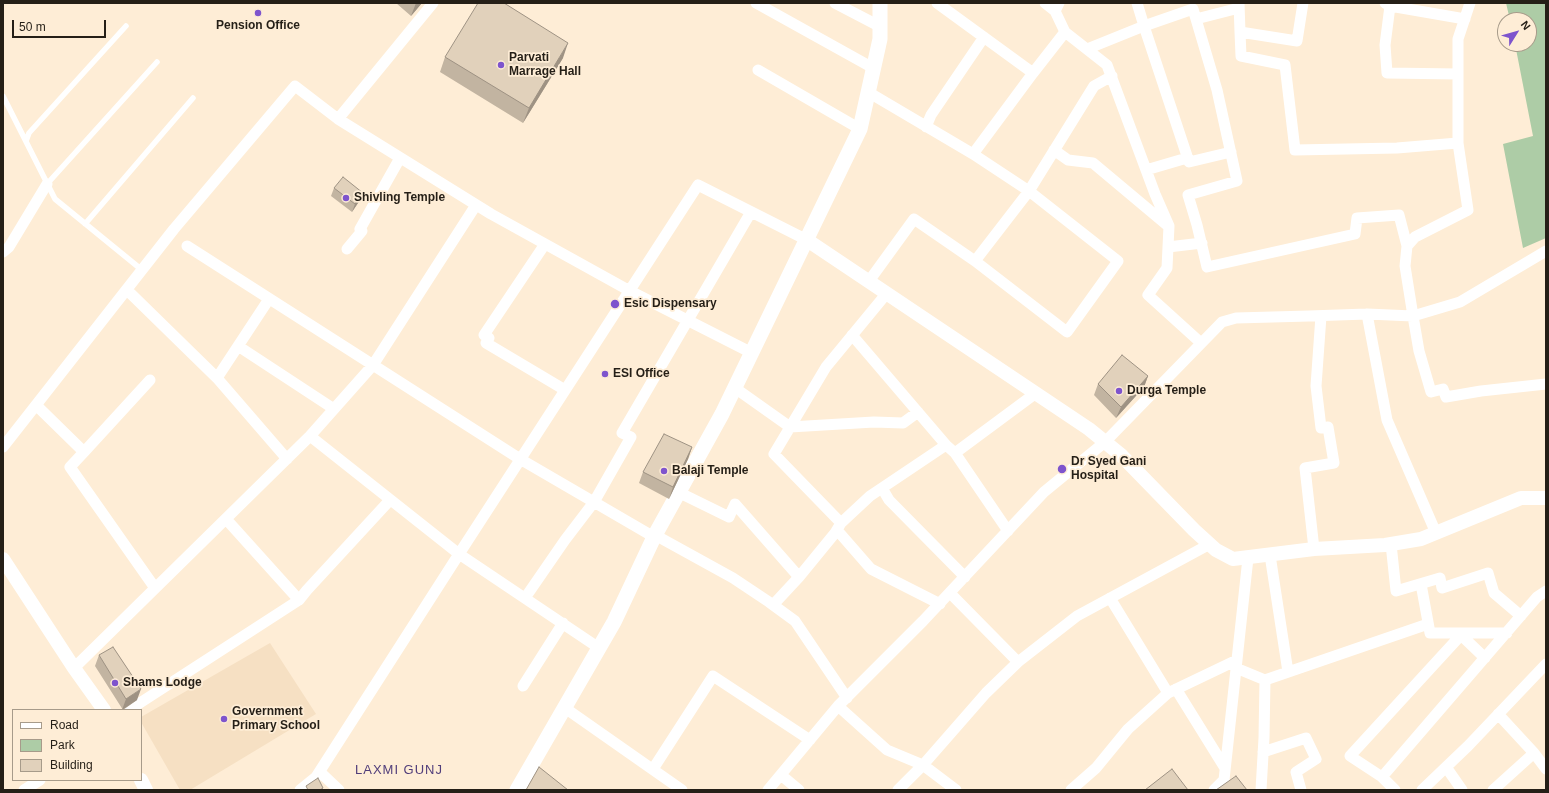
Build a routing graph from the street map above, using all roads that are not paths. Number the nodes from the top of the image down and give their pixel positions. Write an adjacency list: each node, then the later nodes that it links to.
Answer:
1 (433, 3): 32 (street)
2 (756, 3): 24 (street)
3 (835, 3): 18 (street)
4 (880, 3): 18 (main road)
5 (937, 3): 21 (street)
6 (1045, 3): 13 (street)
7 (1137, 3): 17 (street)
8 (1303, 3): 20 (street)
9 (1470, 3): 15 (street)
10 (1387, 4): 12 (street); 27 (street)
11 (1239, 6): 14 (street); 20 (street)
12 (1404, 6): 15 (street)
13 (1057, 7): 19 (street)
14 (1196, 19): 17 (street); 38 (street)
15 (1465, 19): 27 (street)
16 (126, 26): 35 (lane)
17 (1144, 26): 22 (street); 41 (street)
18 (881, 27): 24 (main road)
19 (1065, 32): 22 (street); 26 (street)
20 (1240, 32): 36 (street)
21 (984, 37): 26 (street); 33 (street)
22 (1087, 49): 28 (street)
23 (157, 62): 43 (lane)
24 (873, 68): 29 (main road)
25 (758, 70): 34 (street)
26 (1033, 74): 39 (street)
27 (1458, 74): 36 (street)
28 (1112, 76): 37 (street); 42 (street)
29 (868, 92): 33 (street); 34 (main road)
30 (3, 96): 35 (lane)
31 (193, 98): 47 (lane)
32 (338, 120): 40 (street); 59 (street)
33 (926, 127): 39 (street)
34 (860, 129): 49 (main road)
35 (26, 141): 43 (lane)
36 (1458, 143): 53 (street)
37 (1054, 150): 44 (street); 48 (street)
38 (1231, 152): 41 (street); 50 (street)
39 (973, 154): 44 (street)
40 (400, 158): 45 (street); 55 (street)
41 (1187, 158): 42 (street)
42 (1146, 170): 48 (street)
43 (48, 184): 47 (lane); 57 (street)
44 (1029, 191): 58 (street); 58 (street)
45 (476, 205): 51 (street); 73 (street)
46 (751, 212): 49 (street); 62 (street); 68 (street)
47 (85, 224): 59 (lane)
48 (1169, 226): 54 (street)
49 (807, 240): 60 (street); 72 (main road)
50 (1202, 243): 53 (street); 54 (street)
51 (545, 244): 62 (street); 78 (street)
52 (187, 246): 64 (street)
53 (1407, 246): 67 (street)
54 (1168, 247): 70 (street)
55 (348, 249)
56 (1546, 251): 67 (street)
57 (3, 252)
58 (975, 261): 60 (street)
59 (142, 270): 61 (street)
60 (869, 281): 63 (street)
61 (126, 290): 74 (street); 80 (street)
62 (630, 291): 68 (street); 78 (street)
63 (886, 292): 69 (street); 79 (street)
64 (269, 299): 71 (street); 73 (street)
65 (1367, 314): 66 (street); 67 (street); 100 (street)
66 (1321, 316): 70 (street); 104 (street)
67 (1413, 316): 76 (street)
68 (688, 320): 72 (street); 96 (street)
69 (852, 335): 82 (street); 83 (street)
70 (1201, 343): 85 (street)
71 (238, 346): 74 (street); 81 (street)
72 (752, 353): 77 (main road)
73 (373, 365): 81 (street); 91 (street)
74 (217, 378): 90 (street)
75 (150, 380): 88 (street)
76 (1546, 384)
77 (735, 388): 83 (street); 93 (main road)
78 (565, 390): 91 (street)
79 (1036, 393): 85 (street); 89 (street)
80 (36, 405): 87 (street); 88 (street)
81 (334, 409): 84 (street)
82 (918, 412): 83 (street); 86 (street)
83 (790, 427): 98 (street)
84 (310, 436): 90 (street); 95 (street)
85 (1105, 442): 99 (street); 102 (street)
86 (946, 445): 89 (street); 92 (street)
87 (3, 447)
88 (84, 452): 112 (street)
89 (954, 453): 99 (street)
90 (287, 459): 97 (street)
91 (520, 459): 96 (street); 105 (street)
92 (882, 488): 98 (street); 110 (street)
93 (678, 492): 101 (main road); 109 (street)
94 (1546, 498): 100 (street)
95 (390, 500): 105 (street); 117 (street)
96 (594, 502): 101 (street); 115 (street)
97 (226, 519): 112 (street); 117 (street)
98 (839, 526): 109 (street); 118 (street)
99 (1008, 531): 110 (street)
100 (1436, 533): 103 (street)
101 (654, 536): 119 (street); 124 (main road)
102 (1210, 544): 107 (street); 116 (street)
103 (1391, 544): 104 (street); 111 (street)
104 (1314, 549): 106 (street)
105 (459, 554): 115 (street); 148 (street)
106 (1270, 555): 107 (street); 130 (street)
107 (1248, 558): 127 (street)
108 (3, 559): 129 (street)
109 (799, 577): 119 (street)
110 (965, 577): 114 (street)
111 (1421, 584): 120 (street); 122 (street)
112 (155, 588): 129 (street)
113 (1546, 591): 120 (street)
114 (950, 593): 118 (street); 126 (street)
115 (525, 598): 121 (street)
116 (1110, 598): 126 (street); 133 (street)
117 (299, 600): 138 (street)
118 (940, 604): 134 (street)
119 (773, 605): 134 (street)
120 (1521, 616): 123 (street)
121 (562, 623): 124 (street); 132 (street)
122 (1428, 624): 123 (street); 130 (street)
123 (1506, 632): 125 (street)
124 (599, 648): 136 (main road)
125 (1485, 658): 150 (street); 150 (street)
126 (1018, 662): 143 (street)
127 (1236, 664): 131 (street); 133 (street); 145 (street)
128 (1546, 664): 139 (street)
129 (74, 668): 137 (street)
130 (1288, 672): 131 (street)
131 (1265, 680): 141 (street)
132 (523, 686)
133 (1172, 691): 145 (street); 163 (street)
134 (847, 698): 135 (street)
135 (838, 706): 140 (street); 143 (street)
136 (565, 708): 146 (street); 157 (main road)
137 (103, 709)
138 (132, 709)
139 (1498, 714): 142 (street); 144 (street)
140 (810, 740): 146 (street); 149 (street)
141 (1263, 752): 165 (street); 166 (street)
142 (1539, 754): 147 (street); 170 (street)
143 (923, 765): 161 (street); 162 (street)
144 (1446, 767): 168 (street); 169 (street)
145 (1225, 768): 164 (street)
146 (653, 769): 158 (street)
147 (1546, 769)
148 (320, 772): 155 (street); 156 (street)
149 (781, 775): 159 (street); 160 (street)
150 (1382, 777): 167 (street)
151 (38, 781): 153 (street)
152 (141, 781): 154 (street)
153 (24, 790)
154 (146, 790)
155 (300, 790)
156 (339, 790)
157 (518, 790)
158 (682, 790)
159 (768, 790)
160 (799, 790)
161 (898, 790)
162 (956, 790)
163 (1071, 790)
164 (1214, 790)
165 (1260, 790)
166 (1301, 790)
167 (1395, 790)
168 (1422, 790)
169 (1462, 790)
170 (1493, 790)

